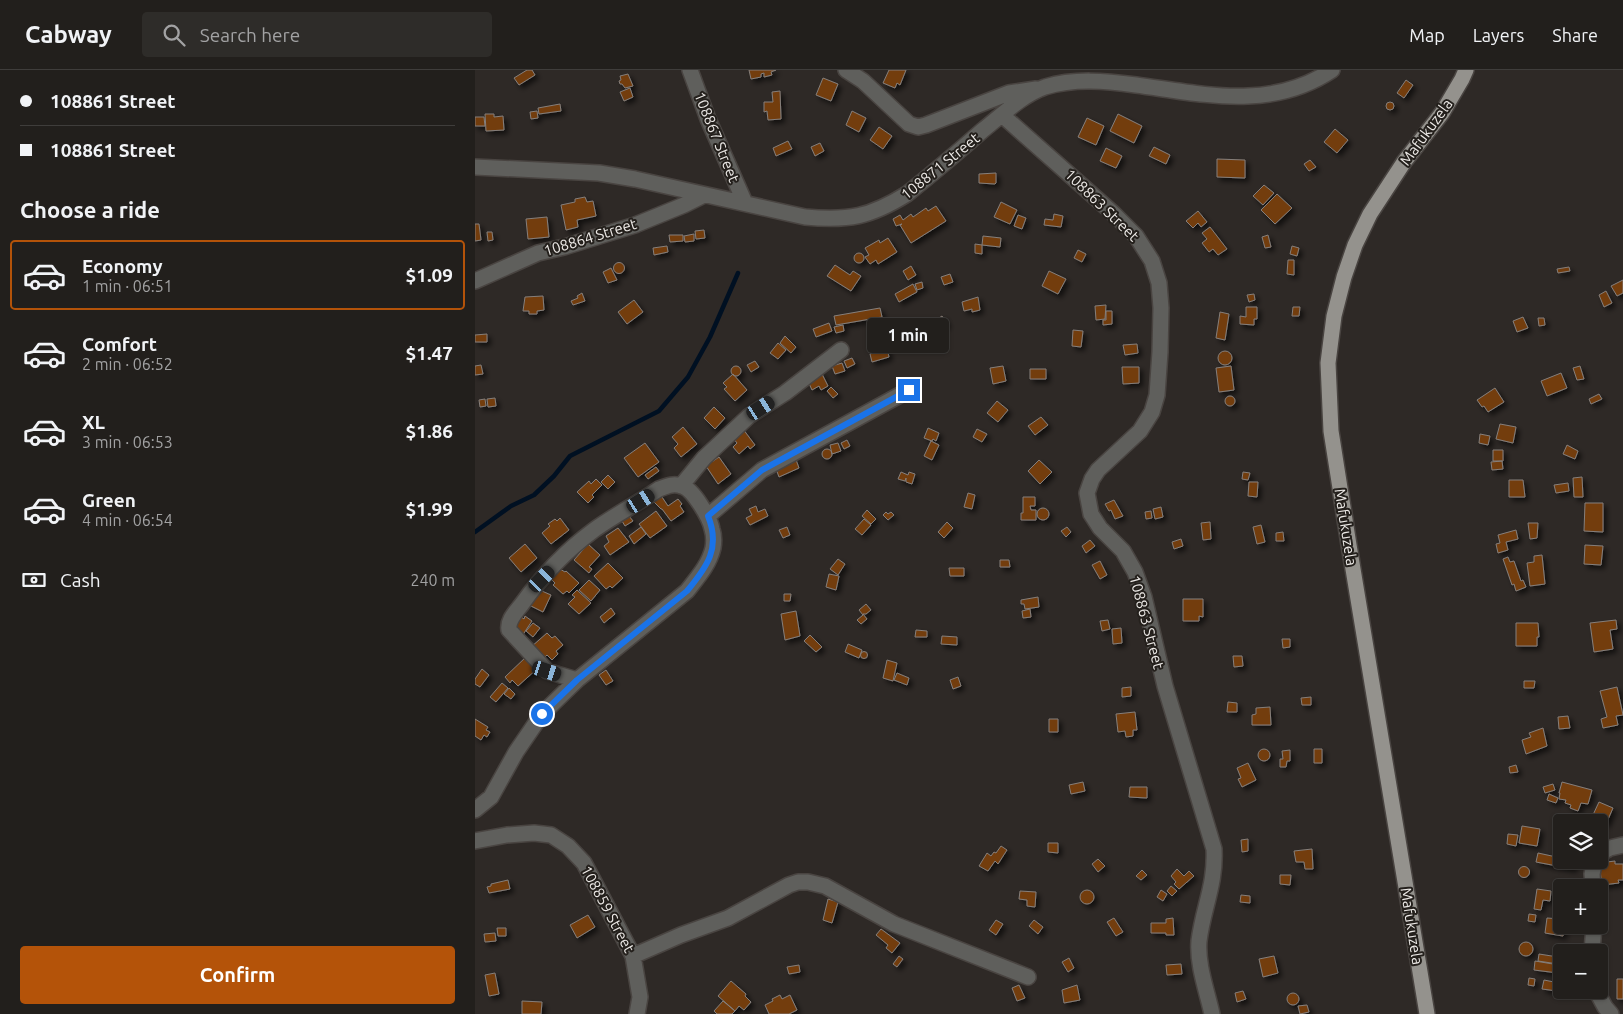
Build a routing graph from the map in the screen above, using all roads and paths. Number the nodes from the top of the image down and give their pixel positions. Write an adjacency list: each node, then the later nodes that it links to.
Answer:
1 (690, 70): 9 (street, 108867 Street)
2 (846, 70): 5 (street)
3 (1332, 70): 5 (street, 108871 Street)
4 (1466, 70): 25 (main road, Mafukuzela)
5 (1045, 88): 6 (street, 108871 Street)
6 (1002, 115): 9 (street, 108871 Street); 24 (street, 108863 Street)
7 (475, 167): 8 (street, 108871 Street)
8 (704, 195): 9 (street, 108871 Street); 10 (street, 108864 Street)
9 (745, 204)
10 (475, 280)
11 (841, 350): 13 (street)
12 (909, 390): 14 (street)
13 (681, 486): 14 (street); 15 (street)
14 (708, 516): 15 (street)
15 (577, 680): 16 (street)
16 (475, 810)
17 (475, 841): 20 (street, 108859 Street)
18 (1623, 845): 19 (street)
19 (1608, 849)
20 (633, 956): 21 (street); 23 (street, 108859 Street)
21 (1028, 977)
22 (1601, 999): 26 (street)
23 (637, 1014)
24 (1212, 1014)
25 (1427, 1014)
26 (1611, 1014)

